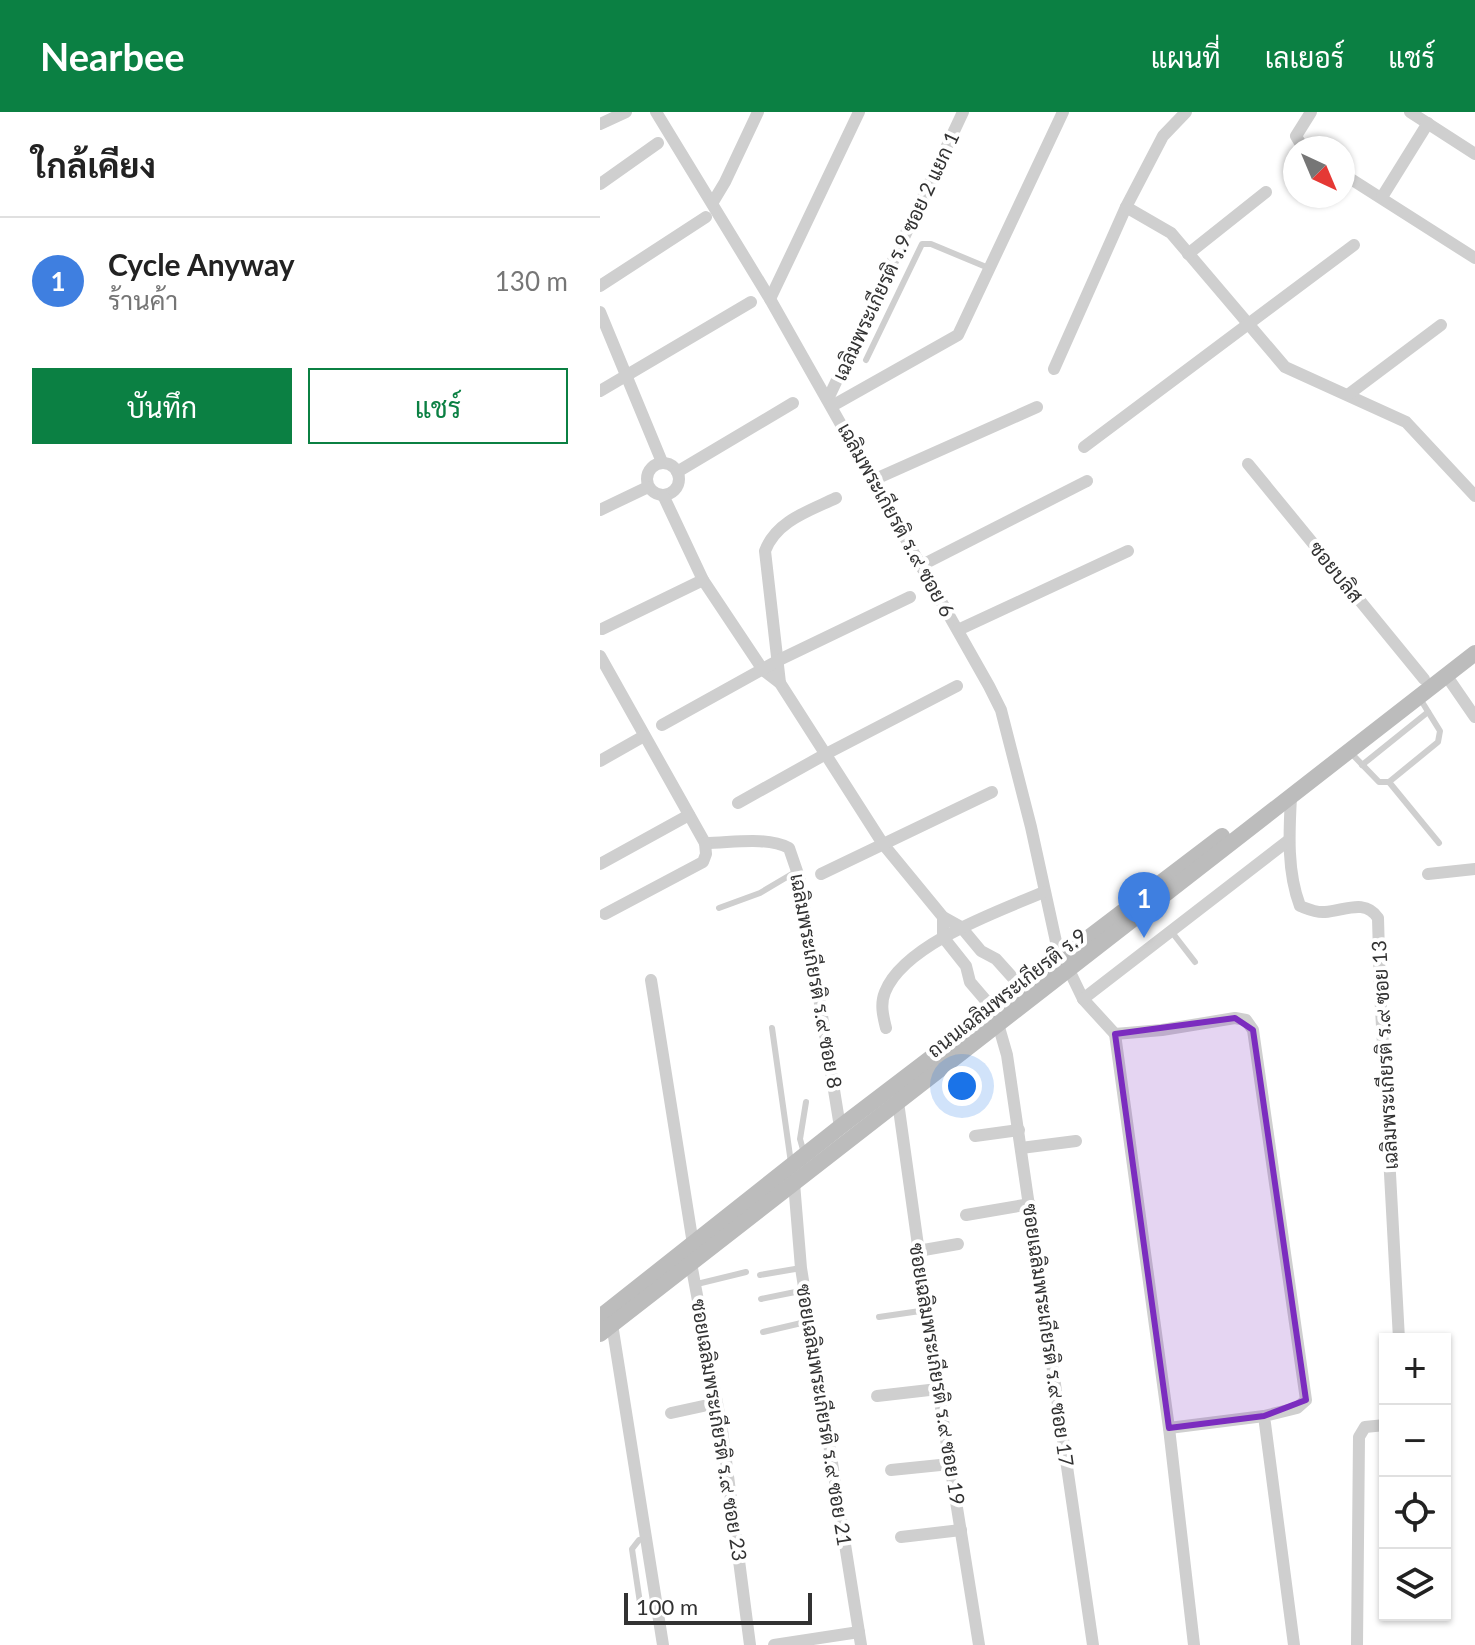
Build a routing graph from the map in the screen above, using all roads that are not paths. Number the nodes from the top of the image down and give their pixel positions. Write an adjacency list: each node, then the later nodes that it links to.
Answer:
1 (626, 112): 11 (street)
2 (656, 112): 19 (street, เฉลิมพระเกียรติ ร.๙ ซอย 6)
3 (758, 112): 19 (street)
4 (859, 112): 27 (street)
5 (963, 112): 38 (street, เฉลิมพระเกียรติ ร.9 ซอย 2 แยก 1)
6 (1063, 112): 25 (street)
7 (1186, 112): 20 (street)
8 (1311, 112): 12 (street)
9 (1410, 112): 10 (street)
10 (1428, 123): 14 (street); 18 (street)
11 (600, 124)
12 (1296, 136)
13 (658, 143): 16 (street)
14 (1475, 154)
15 (1355, 181): 18 (street)
16 (600, 184)
17 (1266, 192): 23 (street)
18 (1382, 197): 24 (street)
19 (713, 202): 27 (street, เฉลิมพระเกียรติ ร.๙ ซอย 6)
20 (1126, 207): 23 (street); 33 (street)
21 (706, 217): 26 (street)
22 (1354, 245): 30 (street)
23 (1188, 254): 30 (street)
24 (1475, 258)
25 (991, 269): 32 (lane); 38 (street)
26 (600, 286)
27 (770, 299): 38 (street, เฉลิมพระเกียรติ ร.๙ ซอย 6)
28 (751, 302): 34 (street)
29 (600, 312): 34 (street)
30 (1247, 324): 36 (street); 40 (street)
31 (1441, 325): 36 (street)
32 (866, 360)
33 (1054, 369)
34 (625, 377): 35 (street); 41 (street)
35 (600, 391)
36 (1349, 394): 48 (street)
37 (793, 403): 43 (street)
38 (830, 403): 44 (street, เฉลิมพระเกียรติ ร.๙ ซอย 6)
39 (1037, 407): 44 (street)
40 (1084, 447)
41 (662, 462): 43 (street); 46 (street)
42 (1248, 464): 65 (street, ซอยบลิส)
43 (677, 472): 47 (street)
44 (871, 481): 52 (street, เฉลิมพระเกียรติ ร.๙ ซอย 6)
45 (1087, 481): 52 (street)
46 (648, 487): 47 (street); 50 (street)
47 (663, 495): 53 (street)
48 (1475, 496)
49 (836, 498): 59 (street)
50 (600, 510)
51 (1128, 551): 56 (street)
52 (920, 566): 56 (street, เฉลิมพระเกียรติ ร.๙ ซอย 6)
53 (703, 580): 55 (street); 61 (street)
54 (910, 597): 59 (street)
55 (602, 629)
56 (958, 630): 87 (street, เฉลิมพระเกียรติ ร.๙ ซอย 6)
57 (1475, 639): 65 (main road, ถนนเฉลิมพระเกียรติ ร.9)
58 (1475, 653): 62 (main road, ถนนเฉลิมพระเกียรติ ร.9)
59 (779, 660): 61 (street); 63 (street)
60 (601, 661): 68 (street)
61 (763, 670): 63 (street); 67 (street)
62 (1446, 675): 65 (main road, ถนนเฉลิมพระเกียรติ ร.9); 66 (street)
63 (780, 683): 70 (street)
64 (957, 686): 70 (street)
65 (1421, 694): 69 (main road, ถนนเฉลิมพระเกียรติ ร.9); 72 (lane); 73 (lane)
66 (1475, 717)
67 (662, 725)
68 (644, 736): 71 (street); 77 (street)
69 (1346, 747): 72 (lane); 75 (main road, ถนนเฉลิมพระเกียรติ ร.9); 95 (main road, ถนนเฉลิมพระเกียรติ ร.9)
70 (824, 755): 76 (street); 81 (street)
71 (600, 761)
72 (1362, 765): 73 (lane)
73 (1389, 782): 80 (lane)
74 (992, 792): 81 (street)
75 (1291, 797): 78 (street, เฉลิมพระเกียรติ ร.๙ ซอย 13); 95 (main road, ถนนเฉลิมพระเกียรติ ร.9)
76 (738, 803)
77 (689, 815): 79 (street); 82 (street)
78 (1289, 840): 92 (street); 130 (street, เฉลิมพระเกียรติ ร.๙ ซอย 13)
79 (705, 843): 84 (street, เฉลิมพระเกียรติ ร.๙ ซอย 8); 89 (street)
80 (1439, 843)
81 (883, 844): 85 (street); 90 (street)
82 (600, 864)
83 (1475, 869): 86 (street)
84 (797, 871): 88 (lane); 105 (street, เฉลิมพระเกียรติ ร.๙ ซอย 8)
85 (821, 874)
86 (1428, 874)
87 (1044, 892): 91 (street); 95 (street, เฉลิมพระเกียรติ ร.๙ ซอย 6)
88 (719, 908)
89 (605, 914)
90 (943, 917): 91 (street); 93 (street)
91 (961, 927): 93 (street); 97 (street)
92 (1171, 931): 94 (lane); 98 (street)
93 (943, 937): 99 (street); 101 (street)
94 (1195, 962)
95 (1064, 965): 97 (main road, ถนนเฉลิมพระเกียรติ ร.9); 98 (street, เฉลิมพระเกียรติ ร.๙ ซอย 6); 99 (main road, ถนนเฉลิมพระเกียรติ ร.9)
96 (651, 980): 115 (street)
97 (1022, 988): 99 (main road, ถนนเฉลิมพระเกียรติ ร.9)
98 (1083, 999): 102 (street, เฉลิมพระเกียรติ ร.๙ ซอย 6)
99 (996, 1018): 104 (main road, ถนนเฉลิมพระเกียรติ ร.9); 105 (main road, ถนนเฉลิมพระเกียรติ ร.9); 106 (street, ซอยเฉลิมพระเกียรติ ร.๙ ซอย 17)
100 (772, 1028): 111 (lane)
101 (886, 1028)
102 (1115, 1034): 135 (street); 137 (street)
103 (806, 1102): 110 (lane)
104 (898, 1102): 112 (main road, ถนนเฉลิมพระเกียรติ ร.9); 117 (street, ซอยเฉลิมพระเกียรติ ร.๙ ซอย 19)
105 (840, 1127): 110 (main road, ถนนเฉลิมพระเกียรติ ร.9)
106 (1019, 1130): 107 (street); 109 (street, ซอยเฉลิมพระเกียรติ ร.๙ ซอย 17)
107 (975, 1136)
108 (1076, 1141): 109 (street)
109 (1021, 1148): 113 (street, ซอยเฉลิมพระเกียรติ ร.๙ ซอย 17)
110 (806, 1155): 111 (main road, ถนนเฉลิมพระเกียรติ ร.9)
111 (792, 1165): 115 (main road, ถนนเฉลิมพระเกียรติ ร.9)
112 (794, 1183): 118 (main road, ถนนเฉลิมพระเกียรติ ร.9); 119 (street, ซอยเฉลิมพระเกียรติ ร.๙ ซอย 21)
113 (1030, 1204): 114 (street); 149 (street, ซอยเฉลิมพระเกียรติ ร.๙ ซอย 17)
114 (966, 1215)
115 (693, 1244): 128 (main road, ถนนเฉลิมพระเกียรติ ร.9)
116 (958, 1244): 117 (street)
117 (918, 1251): 125 (street, ซอยเฉลิมพระเกียรติ ร.๙ ซอย 19)
118 (691, 1263): 122 (street, ซอยเฉลิมพระเกียรติ ร.๙ ซอย 23); 128 (main road, ถนนเฉลิมพระเกียรติ ร.9)
119 (801, 1268): 121 (lane); 123 (street, ซอยเฉลิมพระเกียรติ ร.๙ ซอย 21)
120 (746, 1272): 122 (lane)
121 (760, 1275)
122 (697, 1284): 133 (street, ซอยเฉลิมพระเกียรติ ร.๙ ซอย 23)
123 (805, 1290): 124 (lane); 127 (street, ซอยเฉลิมพระเกียรติ ร.๙ ซอย 21)
124 (761, 1299)
125 (927, 1310): 126 (lane); 131 (street, ซอยเฉลิมพระเกียรติ ร.๙ ซอย 19)
126 (879, 1317)
127 (810, 1321): 129 (lane); 144 (street, ซอยเฉลิมพระเกียรติ ร.๙ ซอย 21)
128 (604, 1325): 142 (street)
129 (763, 1332)
130 (1399, 1333)
131 (938, 1389): 132 (street); 138 (street, ซอยเฉลิมพระเกียรติ ร.๙ ซอย 19)
132 (877, 1396)
133 (717, 1403): 134 (street); 146 (street, ซอยเฉลิมพระเกียรติ ร.๙ ซอย 23)
134 (671, 1413)
135 (1264, 1416): 137 (street); 151 (street)
136 (1379, 1426): 152 (street)
137 (1169, 1428): 150 (street)
138 (950, 1464): 139 (street); 140 (street, ซอยเฉลิมพระเกียรติ ร.๙ ซอย 19)
139 (891, 1470)
140 (961, 1530): 141 (street); 148 (street, ซอยเฉลิมพระเกียรติ ร.๙ ซอย 19)
141 (901, 1537)
142 (645, 1538): 143 (lane); 145 (street)
143 (640, 1603)
144 (860, 1638): 147 (street)
145 (663, 1645)
146 (750, 1645)
147 (774, 1645)
148 (979, 1645)
149 (1093, 1645)
150 (1194, 1645)
151 (1294, 1645)
152 (1357, 1645)

